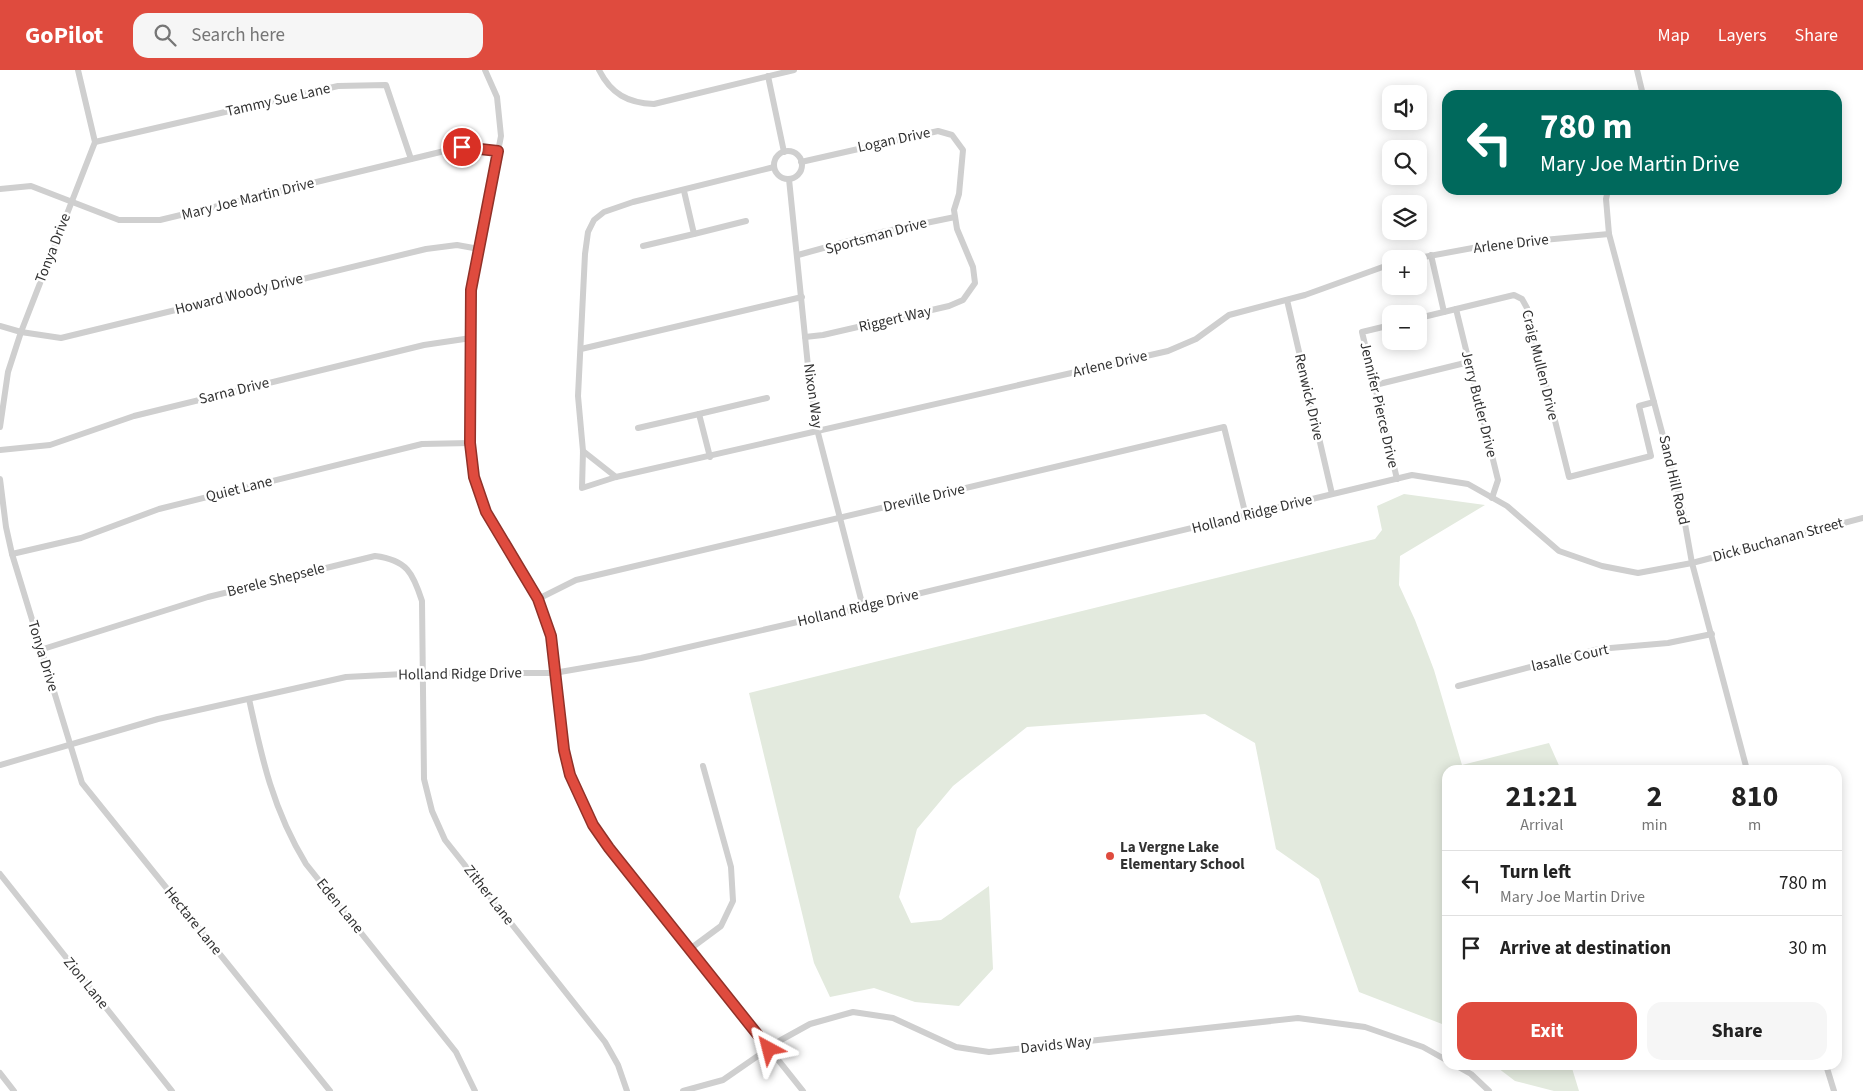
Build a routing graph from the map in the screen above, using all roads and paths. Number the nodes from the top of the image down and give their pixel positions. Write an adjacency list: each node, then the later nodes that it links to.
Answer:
1 (78, 70): 8 (street)
2 (485, 70): 9 (street)
3 (599, 70): 6 (street)
4 (794, 70): 6 (street)
5 (1637, 70): 7 (street)
6 (768, 76): 10 (street)
7 (1642, 90)
8 (95, 142): 11 (street, Tammy Sue Lane); 18 (street, Tonya Drive)
9 (498, 151): 11 (street, Mary Joe Martin Drive); 24 (street)
10 (784, 152): 12 (street); 13 (street)
11 (412, 159): 18 (street, Mary Joe Martin Drive)
12 (801, 162): 14 (street); 19 (street, Logan Drive)
13 (774, 168): 14 (street); 16 (street)
14 (789, 179): 25 (street, Nixon Way)
15 (0, 189): 18 (street, Mary Joe Martin Drive)
16 (684, 191): 21 (street); 40 (street)
17 (1607, 195): 22 (street, Sand Hill Road)
18 (72, 201): 37 (street, Tonya Drive)
19 (955, 217): 25 (street, Sportsman Drive); 29 (street, Logan Drive)
20 (746, 221): 21 (street)
21 (694, 234): 23 (street)
22 (1609, 234): 26 (street, Arlene Drive); 44 (street, Sand Hill Road)
23 (643, 246)
24 (479, 249): 37 (street, Howard Woody Drive); 39 (street)
25 (798, 255): 30 (street, Nixon Way)
26 (1430, 255): 27 (street, Arlene Drive); 33 (street)
27 (1427, 256)
28 (1382, 267): 31 (street, Arlene Drive)
29 (975, 283): 38 (street, Riggert Way)
30 (802, 297): 38 (street, Nixon Way); 40 (street)
31 (1287, 300): 48 (street, Arlene Drive); 56 (street, Renwick Drive)
32 (1456, 309): 33 (street, Craig Mullen Drive); 41 (street, Jerry Butler Drive); 44 (street, Craig Mullen Drive)
33 (1444, 312): 34 (street, Craig Mullen Drive)
34 (1427, 316)
35 (0, 326): 37 (street, Howard Woody Drive)
36 (1382, 326): 42 (street, Jennifer Pierce Drive)
37 (21, 332): 46 (street, Tonya Drive)
38 (805, 337): 48 (street, Nixon Way)
39 (471, 338): 49 (street); 50 (street, Sarna Drive)
40 (581, 349): 51 (street)
41 (1468, 362): 42 (street); 57 (street, Jerry Butler Drive)
42 (1375, 385): 55 (street, Jennifer Pierce Drive)
43 (767, 398): 45 (street)
44 (1654, 402): 62 (street, Sand Hill Road)
45 (699, 414): 47 (street); 52 (street)
46 (0, 428)
47 (638, 428)
48 (818, 433): 52 (street, Arlene Drive); 59 (street, Nixon Way)
49 (470, 443): 61 (street, Quiet Lane); 63 (street)
50 (0, 450)
51 (583, 451): 53 (street); 53 (street, Arlene Drive)
52 (710, 457): 53 (street, Arlene Drive)
53 (616, 477)
54 (0, 479): 61 (street, Tonya Drive)
55 (1397, 479): 56 (street, Holland Ridge Drive); 57 (street, Holland Ridge Drive)
56 (1332, 494): 58 (street, Holland Ridge Drive)
57 (1492, 498): 62 (street, Holland Ridge Drive)
58 (1246, 516): 59 (street, Dreville Drive); 64 (street, Holland Ridge Drive)
59 (841, 518): 63 (street, Dreville Drive); 64 (street, Nixon Way)
60 (1863, 518): 62 (street, Dick Buchanan Street)
61 (12, 554): 66 (street, Tonya Drive)
62 (1692, 563): 65 (street, Sand Hill Road)
63 (538, 599): 68 (street)
64 (863, 608): 68 (street, Holland Ridge Drive)
65 (1712, 634): 69 (street, lasalle Court); 73 (street, Sand Hill Road)
66 (40, 650): 67 (street, Berele Shepsele); 71 (street, Tonya Drive)
67 (423, 673): 68 (street, Holland Ridge Drive); 70 (street, Holland Ridge Drive); 86 (street, Zither Lane)
68 (554, 673): 76 (street)
69 (1458, 686)
70 (248, 699): 71 (street, Holland Ridge Drive); 85 (street, Eden Lane)
71 (70, 745): 72 (street, Holland Ridge Drive); 84 (street, Hectare Lane)
72 (0, 765)
73 (1746, 765)
74 (704, 766): 76 (street)
75 (0, 874): 83 (street, Zion Lane)
76 (690, 949): 77 (street)
77 (769, 1049): 78 (street, Davids Way); 87 (street, Davids Way); 88 (street)
78 (1442, 1058)
79 (1464, 1070): 89 (street)
80 (1828, 1070): 90 (street)
81 (0, 1073): 82 (street)
82 (14, 1091)
83 (172, 1091)
84 (330, 1091)
85 (475, 1091)
86 (627, 1091)
87 (683, 1091)
88 (803, 1091)
89 (1489, 1091)
90 (1834, 1091)

